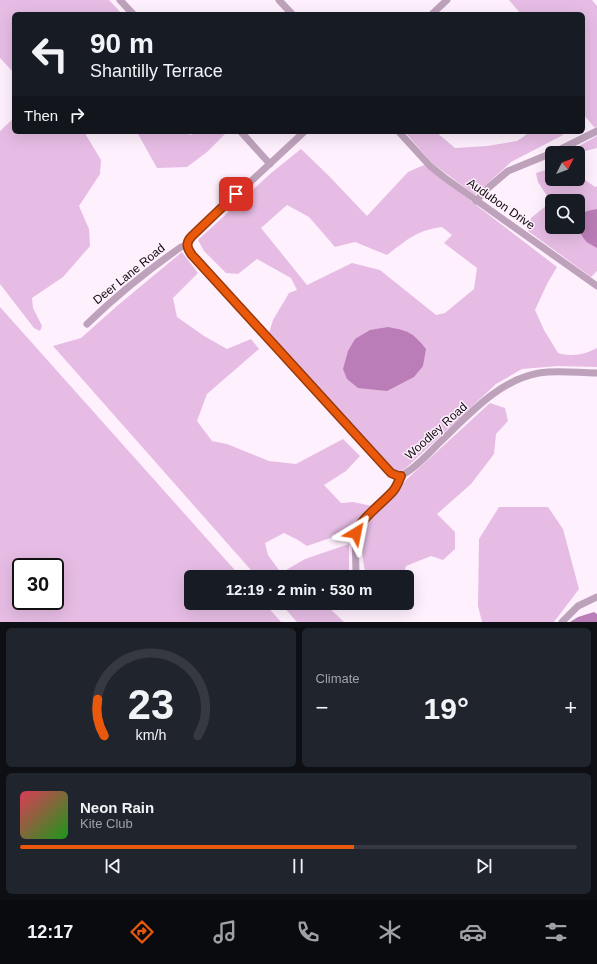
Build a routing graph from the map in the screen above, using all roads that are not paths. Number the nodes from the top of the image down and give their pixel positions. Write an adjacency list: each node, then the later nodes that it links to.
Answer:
1 (120, 0): 4 (street)
2 (279, 0): 5 (street)
3 (447, 0): 6 (street)
4 (131, 12)
5 (290, 12)
6 (434, 12)
7 (597, 131): 11 (street)
8 (243, 134): 13 (street)
9 (302, 134): 13 (street)
10 (401, 134): 14 (street, Audubon Drive)
11 (566, 146)
12 (545, 156): 14 (street)
13 (270, 164): 15 (street)
14 (476, 201): 16 (street, Audubon Drive)
15 (187, 245): 17 (street, Deer Lane Road); 19 (street)
16 (596, 283)
17 (87, 324)
18 (597, 373): 19 (street, Woodley Road)
19 (401, 476): 20 (street, Woodley Road)
20 (356, 570)
21 (597, 597): 22 (street)
22 (562, 622)

